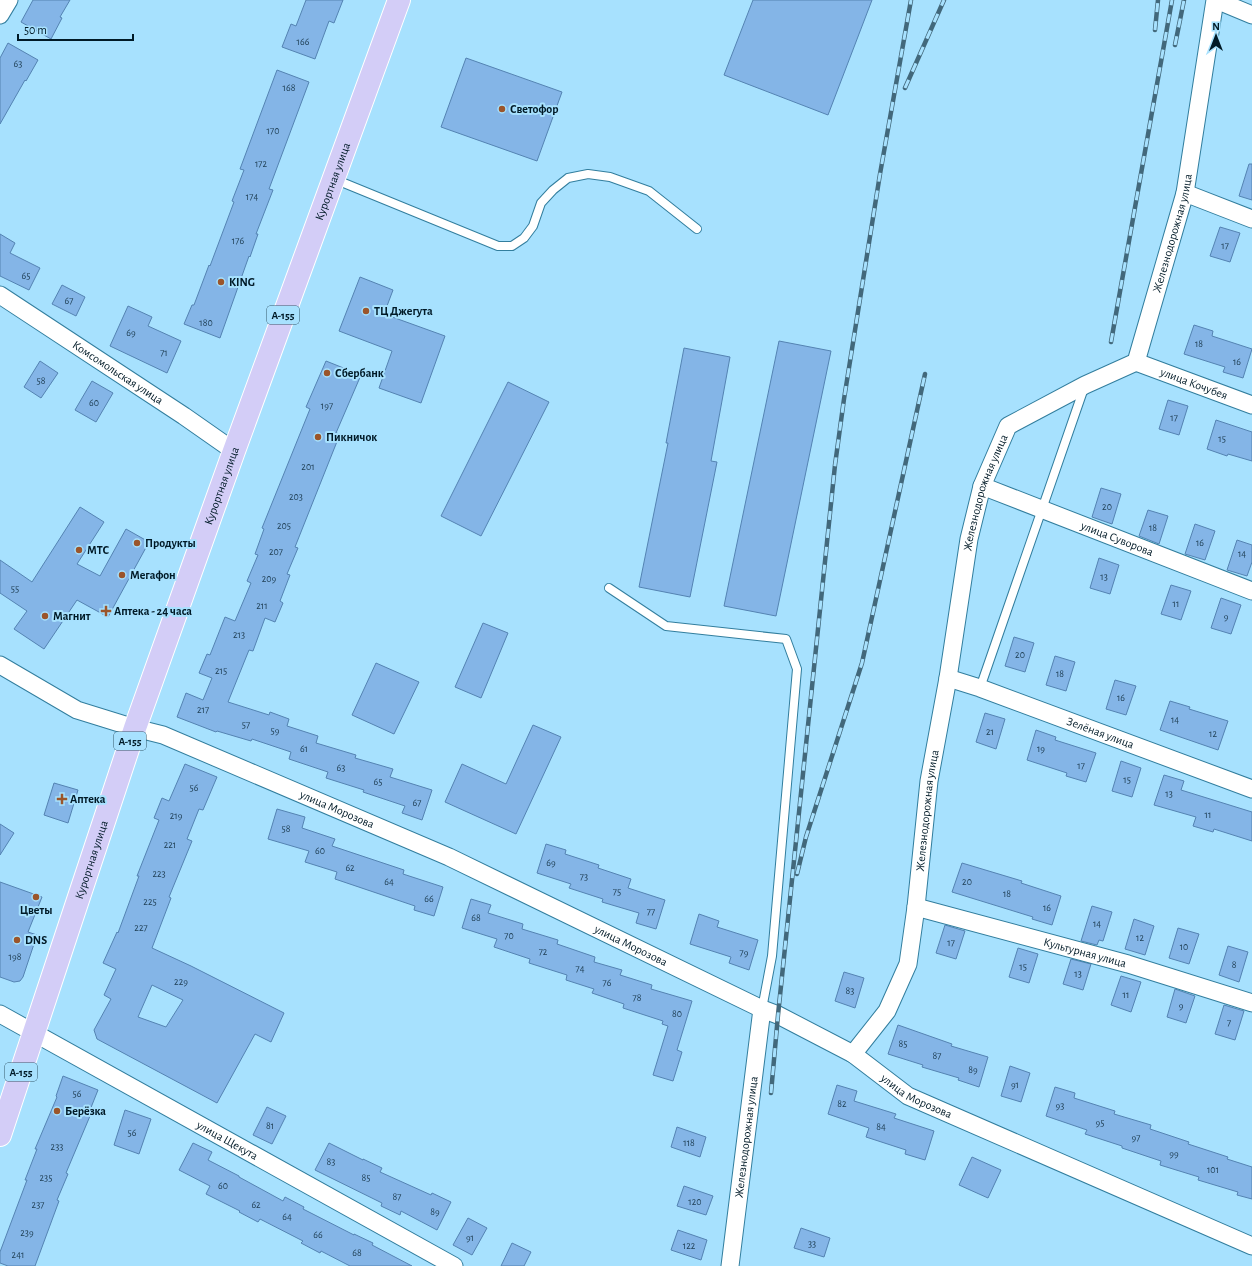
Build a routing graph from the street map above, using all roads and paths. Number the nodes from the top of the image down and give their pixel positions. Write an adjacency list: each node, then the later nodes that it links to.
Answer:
1 (8, 0): 4 (street)
2 (399, 0): 6 (main road, Курортная улица / А-155)
3 (1215, 0): 5 (street); 7 (street, Железнодорожная улица)
4 (0, 15)
5 (1252, 15)
6 (333, 179): 9 (lane); 14 (main road, Курортная улица / А-155)
7 (1185, 193): 8 (street); 11 (street, Железнодорожная улица)
8 (1252, 219)
9 (697, 228)
10 (0, 296): 14 (street, Комсомольская улица)
11 (1136, 362): 12 (street, Железнодорожная улица); 13 (street, улица Кочубея)
12 (1084, 385): 15 (street, Железнодорожная улица); 16 (lane)
13 (1252, 405)
14 (234, 451): 22 (main road, Курортная улица / А-155)
15 (982, 486): 16 (street, улица Суворова); 20 (street, Железнодорожная улица)
16 (1042, 509): 18 (street, улица Суворова); 21 (lane)
17 (609, 588): 26 (lane)
18 (1252, 591)
19 (0, 664): 22 (street, улица Морозова)
20 (948, 678): 21 (street, Зелёная улица); 24 (street, Железнодорожная улица)
21 (980, 688): 23 (street, Зелёная улица)
22 (135, 728): 26 (street, улица Морозова); 28 (main road, Курортная улица / А-155)
23 (1252, 789)
24 (916, 906): 25 (street, Культурная улица); 29 (street, Железнодорожная улица)
25 (1252, 1003)
26 (762, 1009): 29 (street, улица Морозова); 34 (street, Железнодорожная улица)
27 (0, 1014): 28 (street, улица Щекута)
28 (33, 1033): 30 (main road, Курортная улица / А-155); 33 (street, улица Щекута)
29 (853, 1054): 32 (street, улица Морозова)
30 (4, 1108): 31 (main road, Курортная улица / А-155)
31 (0, 1135)
32 (1252, 1246)
33 (454, 1266)
34 (730, 1266)

